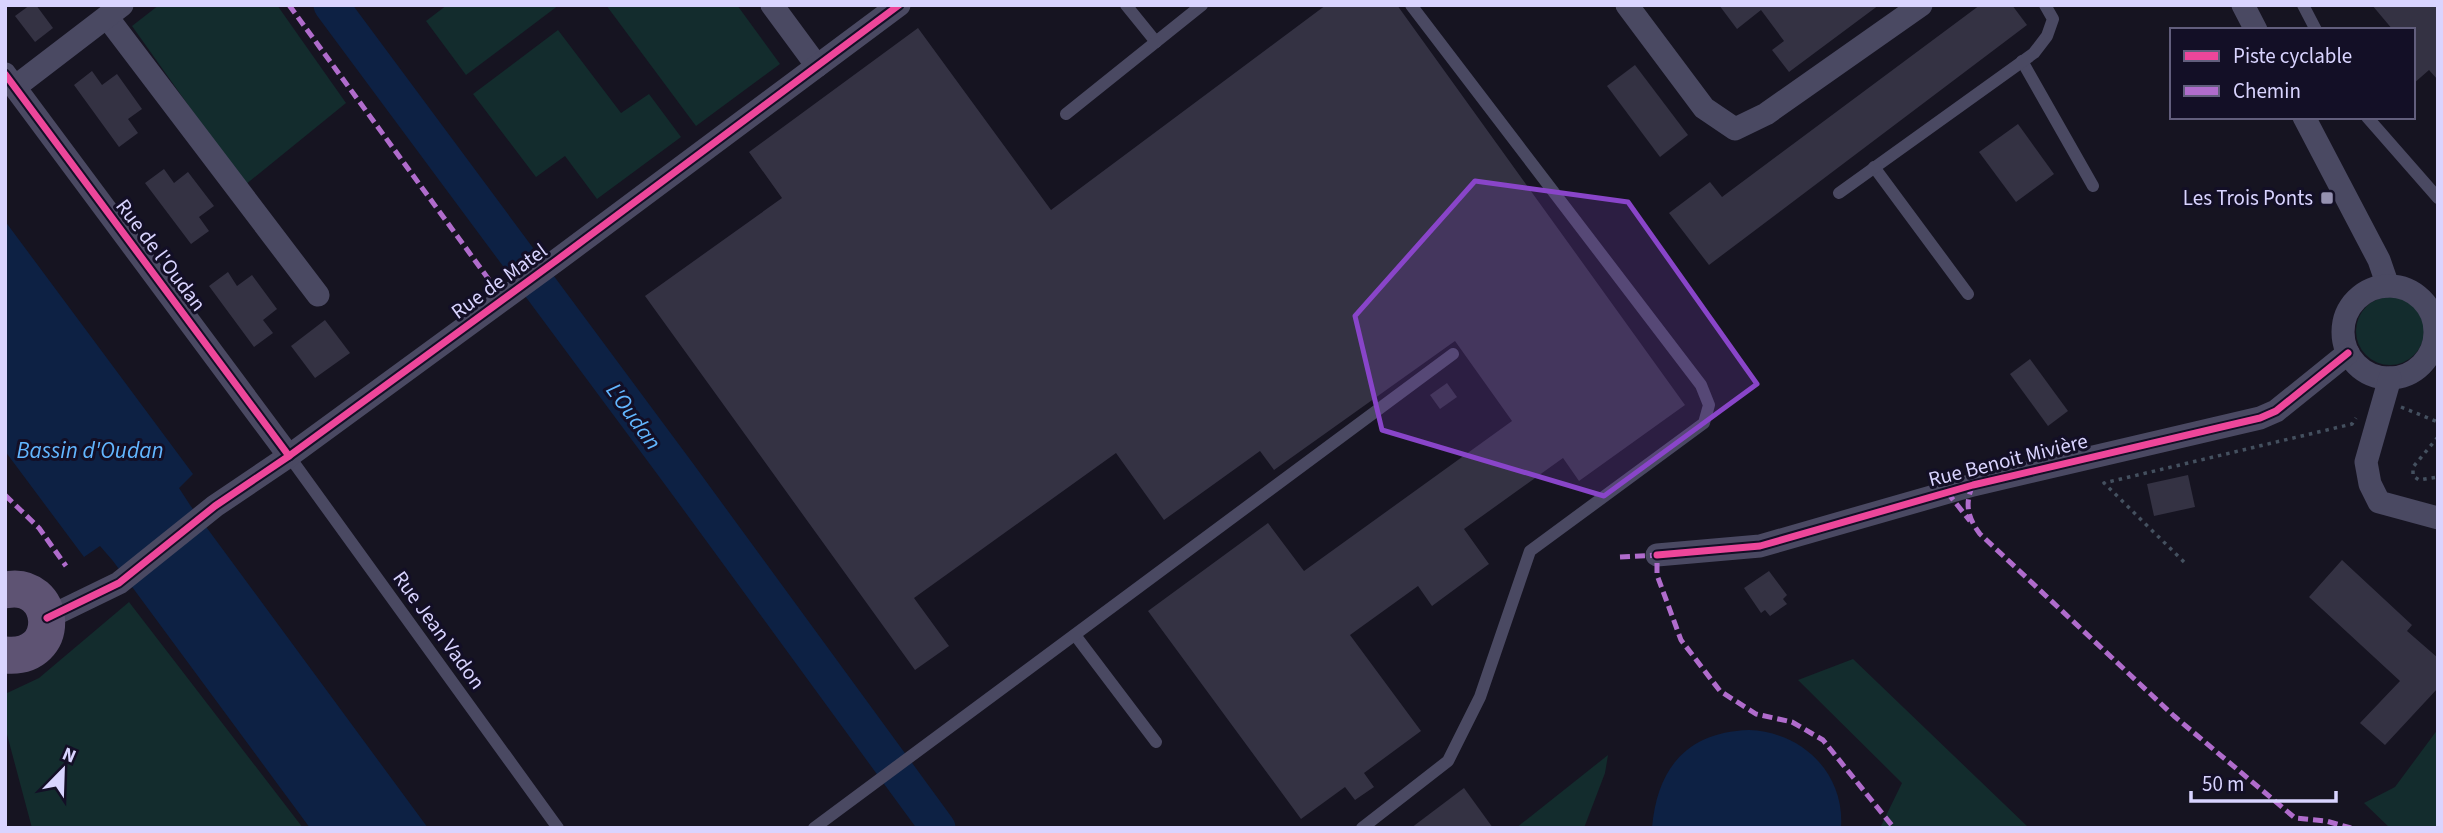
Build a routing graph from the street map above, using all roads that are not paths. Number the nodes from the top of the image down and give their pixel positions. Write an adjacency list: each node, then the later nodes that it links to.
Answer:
1 (772, 5): 16 (street)
2 (899, 5): 16 (street, Rue de Matel)
3 (1126, 5): 14 (lane)
4 (1202, 5): 14 (lane)
5 (1411, 5): 41 (lane)
6 (1627, 5): 7 (street)
7 (1921, 5)
8 (2045, 5): 15 (lane)
9 (2243, 5): 12 (street)
10 (2303, 5): 13 (lane)
11 (115, 11): 17 (street); 27 (street)
12 (2255, 28)
13 (2315, 28)
14 (1156, 42): 18 (lane)
15 (2022, 61): 21 (lane); 22 (lane)
16 (817, 66): 31 (street, Rue de Matel)
17 (10, 81): 31 (street, Rue de l'Oudan)
18 (1066, 114)
19 (2305, 119): 25 (street)
20 (2369, 119): 24 (lane)
21 (1874, 167): 23 (lane); 26 (lane)
22 (2093, 186)
23 (1839, 193)
24 (2438, 198)
25 (2388, 286): 28 (street); 30 (street)
26 (1968, 294)
27 (318, 295)
28 (2348, 353): 30 (street); 33 (street, Rue Benoit Mivière)
29 (1453, 354): 36 (lane)
30 (2390, 378): 32 (street)
31 (289, 456): 35 (street, Rue de Matel); 39 (lane, Rue Jean Vadon)
32 (2438, 518)
33 (1657, 555)
34 (5, 590): 35 (main road)
35 (47, 618): 37 (main road)
36 (1075, 635): 38 (lane); 40 (lane)
37 (5, 655)
38 (1156, 742)
39 (558, 828)
40 (814, 828)
41 (1362, 828)

